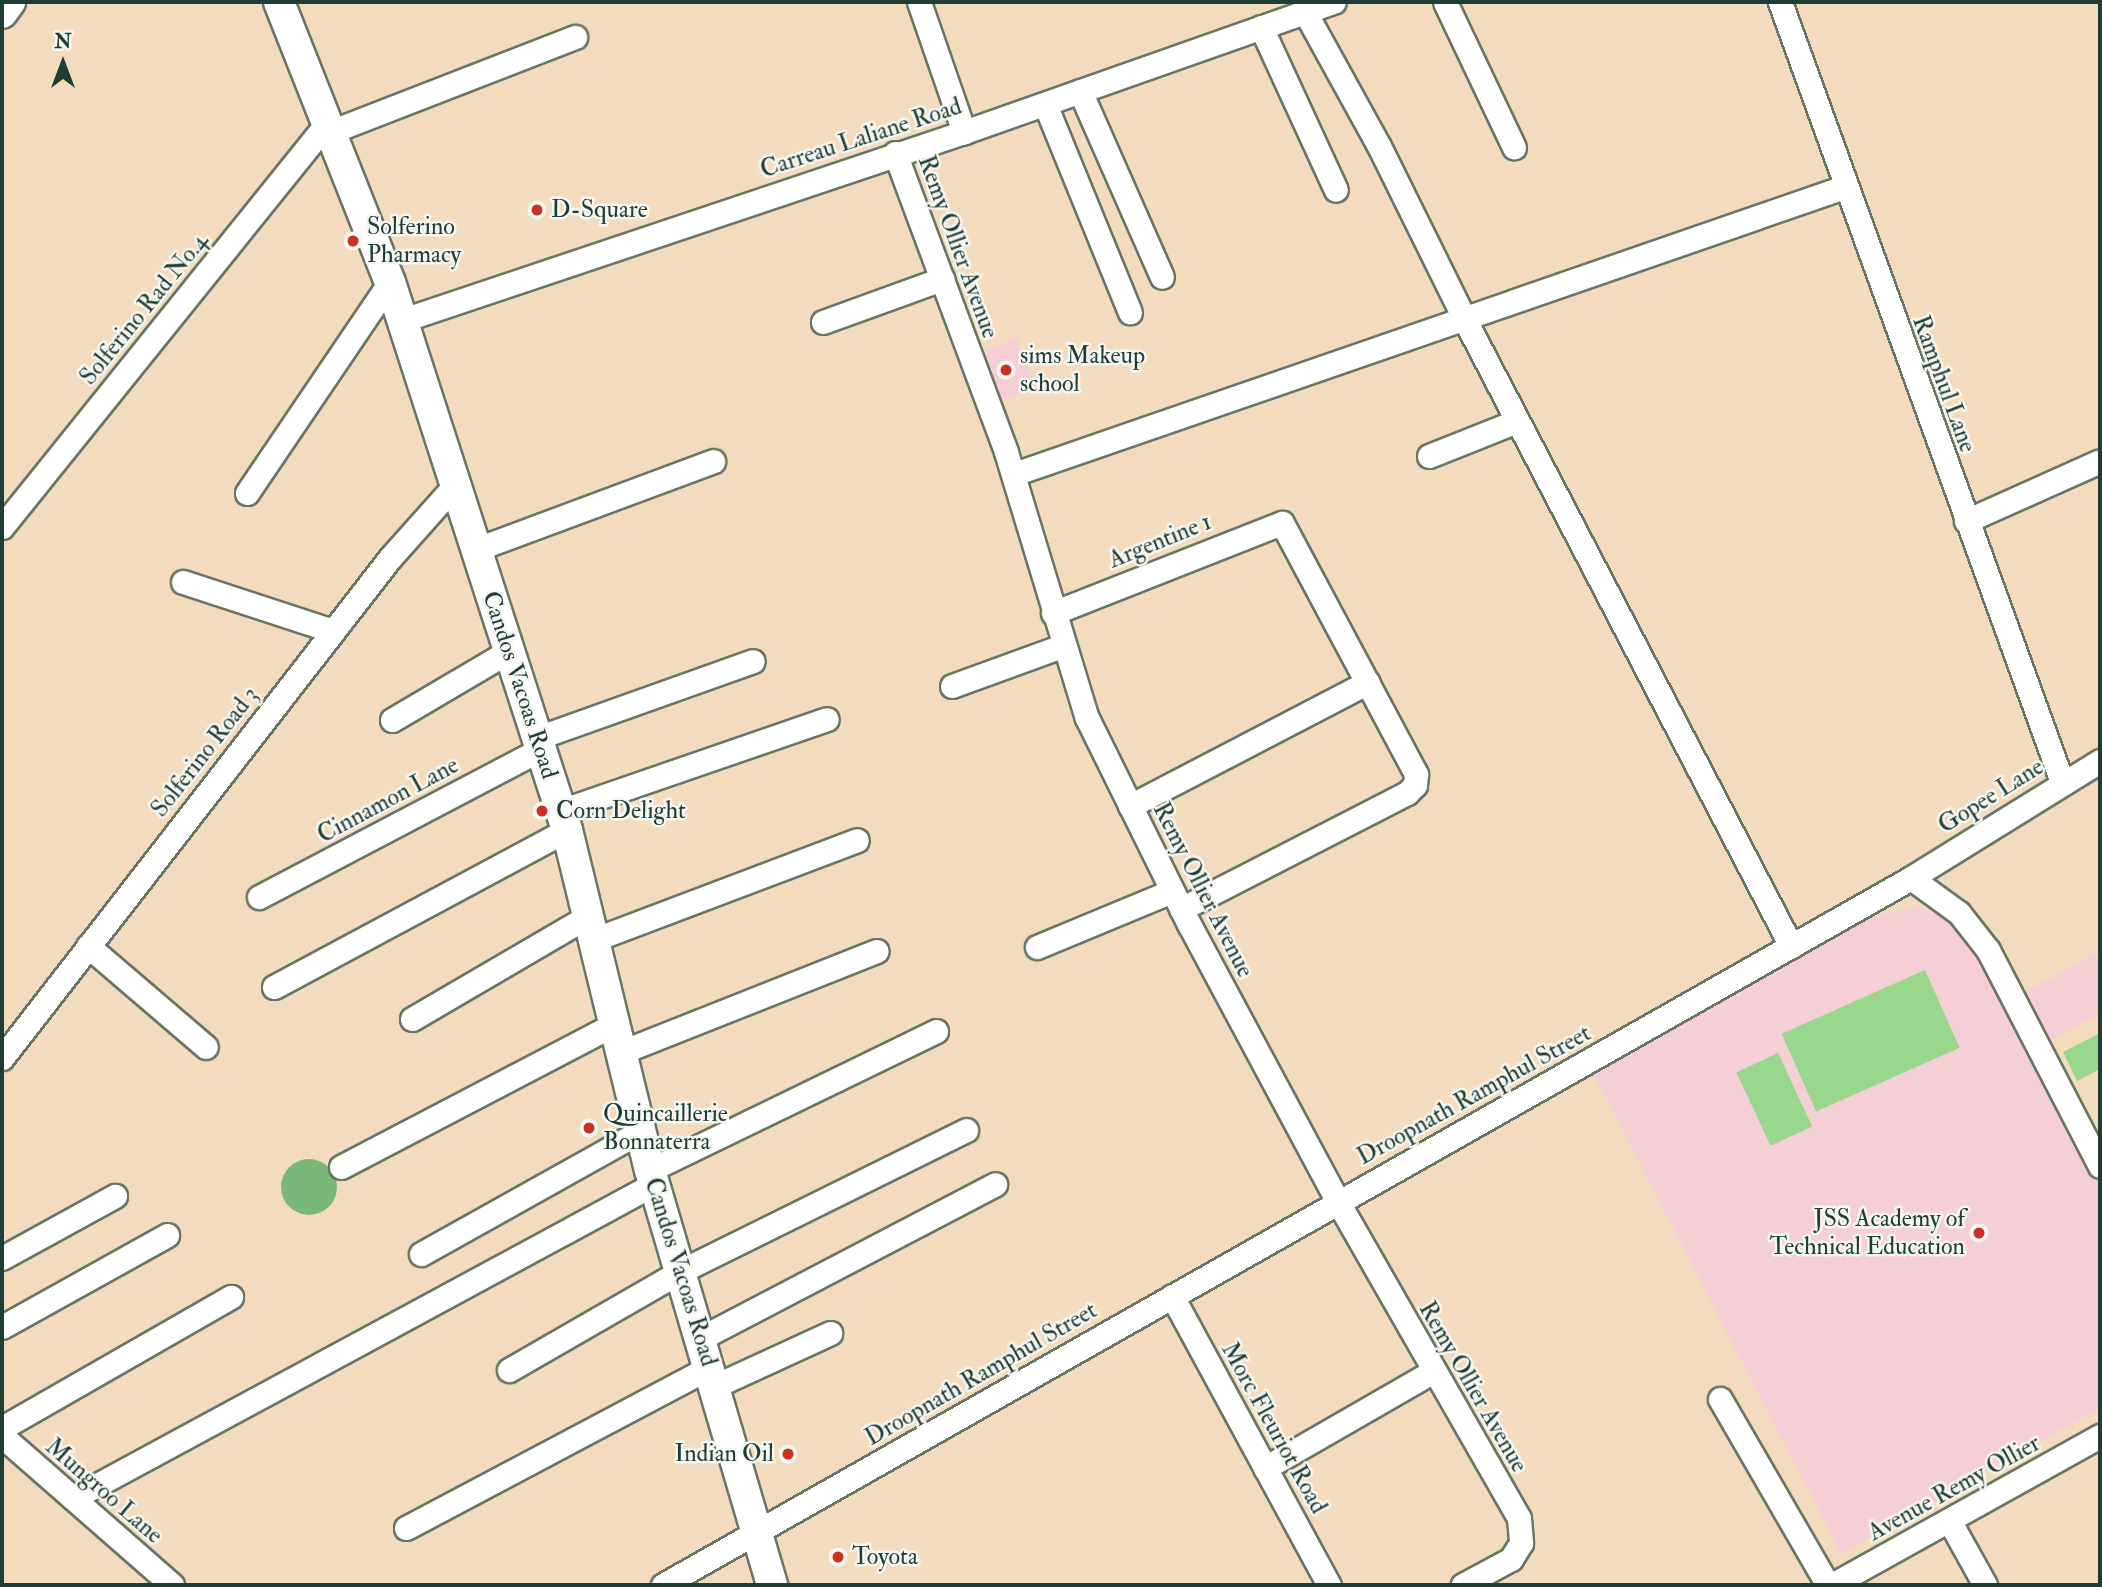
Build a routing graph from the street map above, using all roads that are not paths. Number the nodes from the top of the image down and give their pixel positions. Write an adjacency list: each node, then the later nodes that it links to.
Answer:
1 (10, 2): 8 (main road)
2 (279, 2): 13 (main road, Candos Vacoas Road)
3 (919, 2): 14 (street)
4 (1334, 2): 7 (street, Carreau Laliane Road)
5 (1445, 2): 15 (street)
6 (1780, 2): 17 (street, Ramphul Lane)
7 (1305, 12): 9 (street, Carreau Laliane Road); 24 (street)
8 (2, 13)
9 (1261, 27): 11 (street, Carreau Laliane Road); 18 (street)
10 (575, 37): 13 (street)
11 (1080, 91): 12 (street, Carreau Laliane Road); 19 (street)
12 (1045, 104): 14 (street, Carreau Laliane Road); 22 (street)
13 (329, 128): 21 (main road, Candos Vacoas Road); 34 (street, Solferino Rad No.4)
14 (964, 132): 16 (street, Carreau Laliane Road)
15 (1514, 147)
16 (895, 153): 20 (street, Remy Ollier Avenue); 23 (street, Carreau Laliane Road)
17 (1844, 187): 24 (street); 33 (street, Ramphul Lane)
18 (1336, 190)
19 (1162, 277)
20 (942, 279): 25 (street); 30 (street, Remy Ollier Avenue)
21 (390, 282): 23 (main road, Candos Vacoas Road); 32 (street)
22 (1130, 312)
23 (403, 320): 31 (main road, Candos Vacoas Road)
24 (1465, 320): 26 (street); 30 (street)
25 (823, 322)
26 (1517, 421): 27 (street); 57 (street)
27 (1429, 456)
28 (713, 461): 35 (street)
29 (2098, 462): 33 (street)
30 (1014, 474): 37 (street, Remy Ollier Avenue)
31 (456, 484): 35 (main road, Candos Vacoas Road); 38 (street, Solferino Road 3)
32 (247, 493)
33 (1966, 521): 48 (street, Ramphul Lane)
34 (2, 527)
35 (477, 549): 40 (main road, Candos Vacoas Road)
36 (183, 582): 38 (street)
37 (1053, 613): 39 (street, Remy Ollier Avenue); 42 (street, Argentine 1)
38 (333, 631): 56 (street, Solferino Road 3)
39 (1062, 646): 43 (street); 49 (street, Remy Ollier Avenue)
40 (509, 651): 45 (street); 46 (main road, Candos Vacoas Road)
41 (752, 661): 46 (street, Cinnamon Lane)
42 (1368, 682): 49 (street); 54 (street)
43 (951, 686)
44 (827, 719): 50 (street)
45 (392, 720)
46 (539, 743): 50 (main road, Candos Vacoas Road); 53 (street, Cinnamon Lane)
47 (2100, 761): 48 (street, Gopee Lane)
48 (2062, 782): 52 (street, Gopee Lane)
49 (1130, 806): 54 (street, Remy Ollier Avenue)
50 (564, 820): 55 (main road, Candos Vacoas Road); 60 (street)
51 (857, 840): 55 (street)
52 (1911, 878): 57 (street, Droopnath Ramphul Street); 68 (street)
53 (259, 897)
54 (1177, 900): 58 (street); 73 (street, Remy Ollier Avenue)
55 (590, 928): 61 (street); 63 (main road, Candos Vacoas Road)
56 (88, 946): 64 (street); 65 (street, Solferino Road 3)
57 (1791, 946): 73 (street, Droopnath Ramphul Street)
58 (1037, 947)
59 (877, 951): 63 (street)
60 (274, 987)
61 (412, 1019)
62 (936, 1031): 70 (street)
63 (615, 1040): 67 (main road, Candos Vacoas Road); 69 (street)
64 (206, 1047)
65 (2, 1058)
66 (966, 1130): 77 (street)
67 (641, 1131): 70 (main road, Candos Vacoas Road); 75 (street)
68 (2098, 1157)
69 (341, 1167)
70 (652, 1177): 77 (main road, Candos Vacoas Road); 91 (street)
71 (995, 1184): 82 (street)
72 (115, 1196): 76 (street)
73 (1338, 1202): 78 (street, Droopnath Ramphul Street); 84 (street, Remy Ollier Avenue)
74 (167, 1235): 80 (street)
75 (421, 1254)
76 (2, 1258)
77 (681, 1270): 82 (main road, Candos Vacoas Road); 83 (street)
78 (1172, 1296): 90 (street, Morc Fleuriot Road); 94 (street, Droopnath Ramphul Street)
79 (230, 1297): 87 (street)
80 (2, 1327)
81 (830, 1333): 85 (street)
82 (701, 1338): 85 (main road, Candos Vacoas Road)
83 (509, 1370)
84 (1432, 1372): 90 (street); 99 (street, Remy Ollier Avenue)
85 (713, 1376): 93 (street); 94 (main road, Candos Vacoas Road)
86 (1720, 1399): 100 (street)
87 (2, 1428)
88 (2, 1436): 91 (street, Mungroo Lane)
89 (2100, 1436): 92 (street, Avenue Remy Ollier)
90 (1265, 1468): 98 (street, Morc Fleuriot Road)
91 (73, 1498): 95 (street, Mungroo Lane)
92 (1951, 1522): 100 (street, Avenue Remy Ollier); 101 (street)
93 (406, 1528)
94 (759, 1531): 96 (street, Droopnath Ramphul Street); 97 (main road, Candos Vacoas Road)
95 (172, 1585)
96 (663, 1585)
97 (772, 1585)
98 (1329, 1585)
99 (1463, 1585)
100 (1830, 1585)
101 (1985, 1585)

